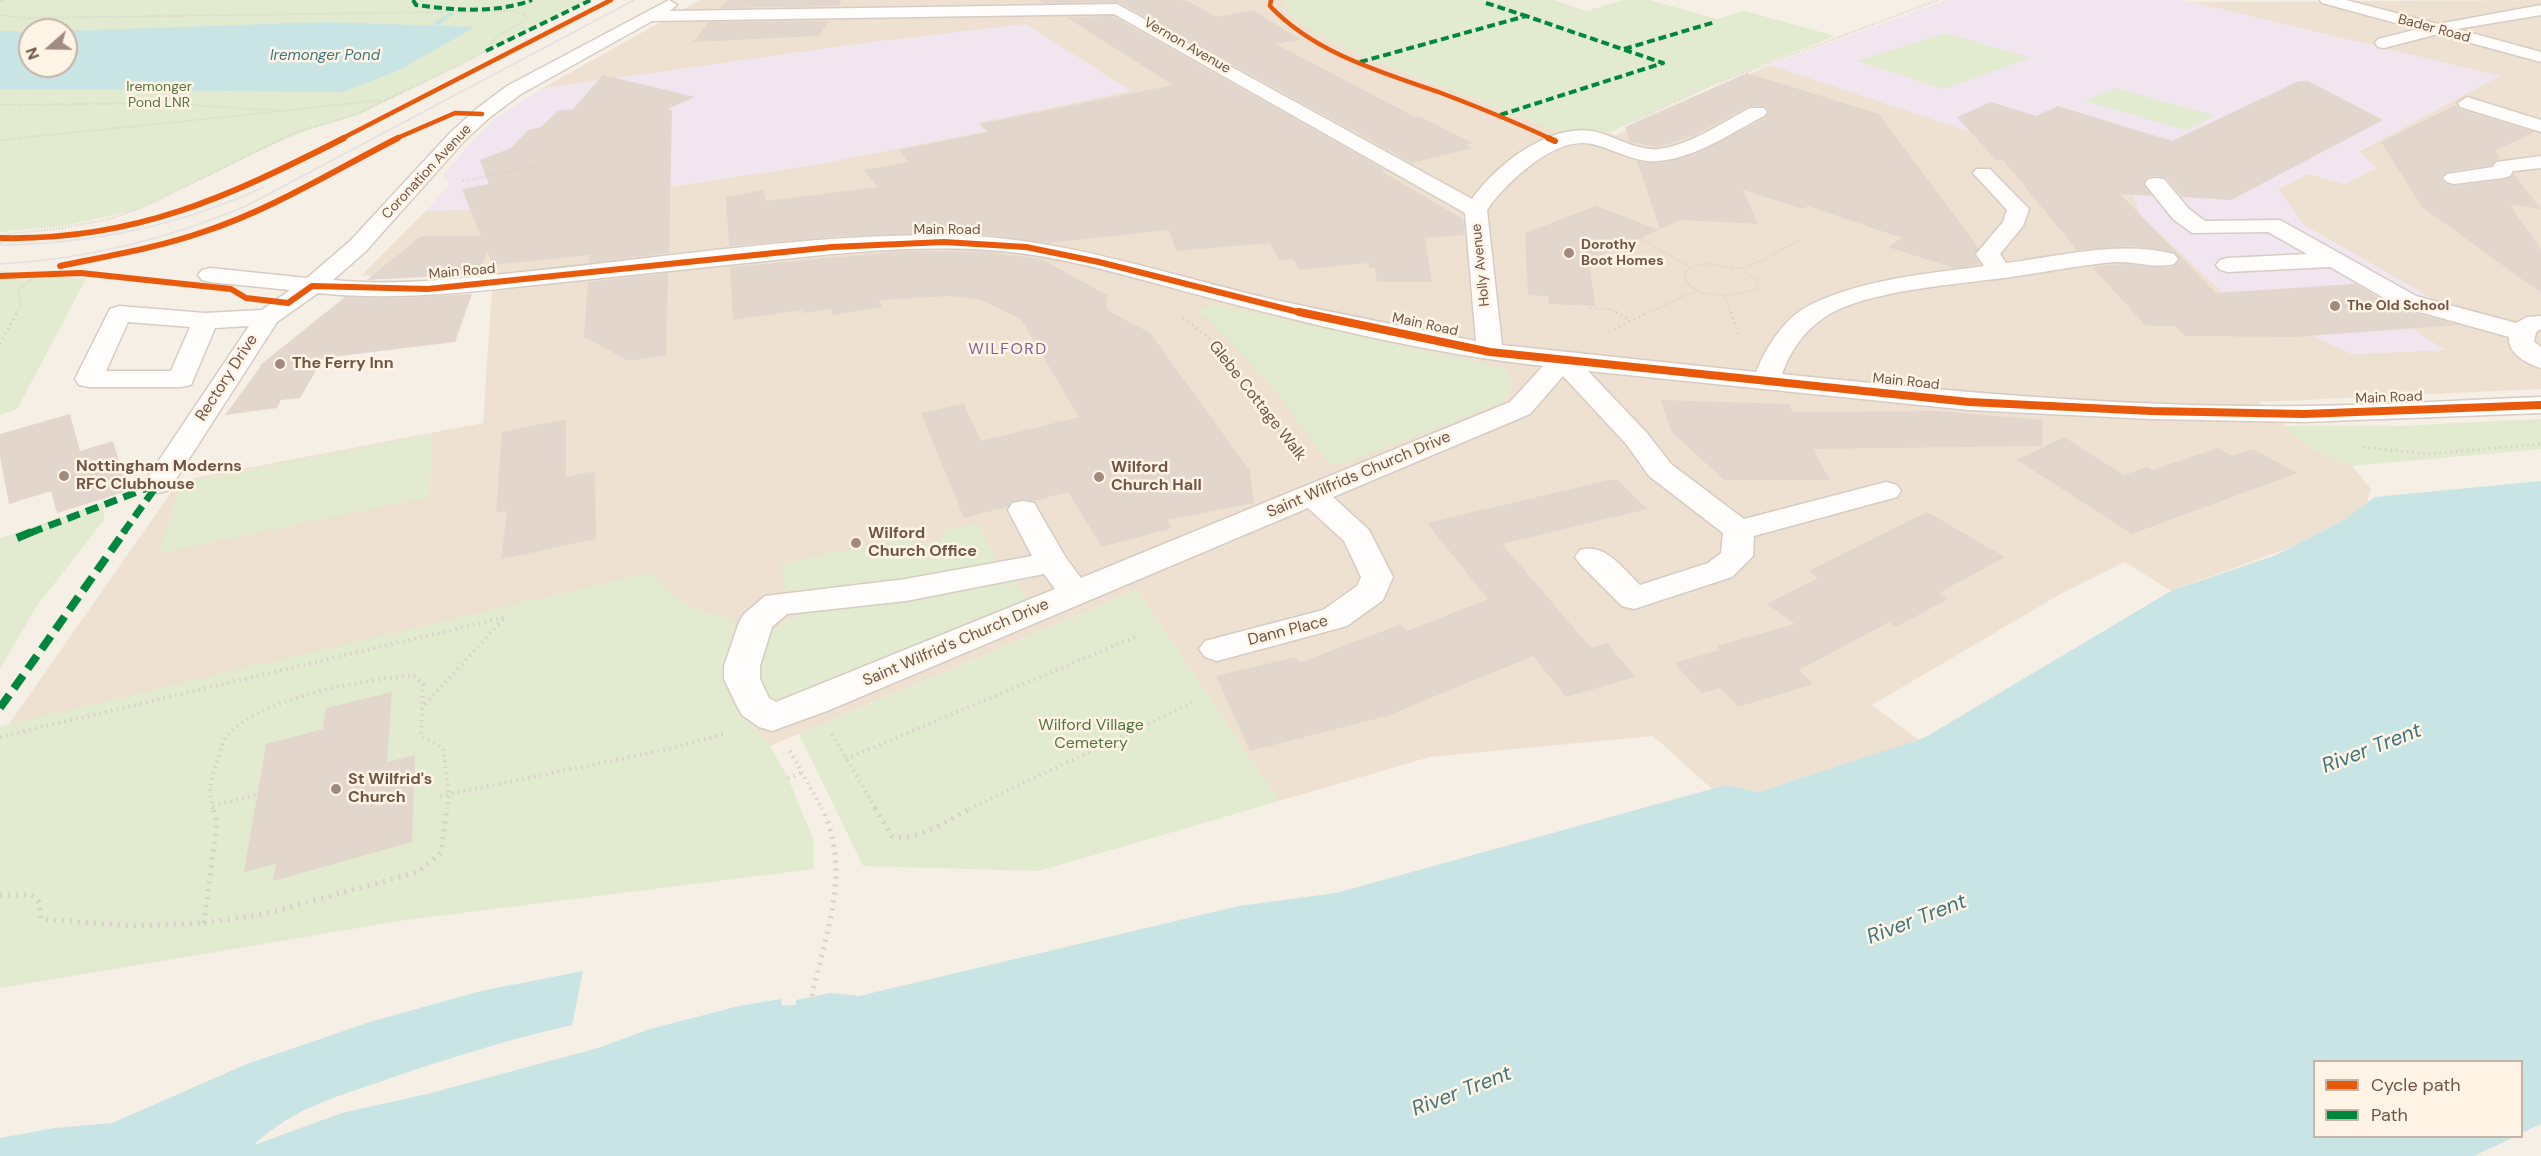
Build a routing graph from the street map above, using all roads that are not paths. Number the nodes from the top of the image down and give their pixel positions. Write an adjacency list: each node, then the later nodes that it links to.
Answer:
1 (678, 0): 4 (street, Coronation Avenue)
2 (2328, 0): 5 (street, Bader Road)
3 (2541, 10): 5 (street)
4 (649, 16): 15 (street, Vernon Avenue); 21 (street, Coronation Avenue)
5 (2438, 30): 6 (street); 7 (street, Bader Road)
6 (2384, 43)
7 (2541, 57)
8 (2467, 103): 10 (street)
9 (1757, 112): 15 (street, Holly Avenue)
10 (2541, 126)
11 (2541, 162): 13 (street)
12 (2009, 174): 19 (street)
13 (2454, 178)
14 (2156, 184): 17 (street)
15 (1476, 210): 25 (street, Holly Avenue)
16 (2166, 257): 19 (street)
17 (2334, 260): 18 (street); 24 (street)
18 (2228, 266)
19 (1999, 271): 28 (street)
20 (210, 275): 21 (street, Main Road)
21 (312, 286): 22 (street, Rectory Drive); 25 (street, Main Road)
22 (268, 317): 23 (street); 30 (street, Rectory Drive)
23 (205, 321)
24 (2531, 327): 27 (street)
25 (1490, 352): 26 (street, Main Road)
26 (1563, 360): 28 (street, Main Road); 32 (street, Saint Wilfrids Church Drive); 34 (street)
27 (2541, 360)
28 (1766, 381): 29 (street, Main Road)
29 (2541, 405)
30 (158, 484)
31 (1886, 491): 34 (street)
32 (1319, 492): 37 (street, Saint Wilfrids Church Drive); 39 (street, Dann Place)
33 (1023, 510): 36 (street)
34 (1739, 530): 35 (street)
35 (1592, 557)
36 (1052, 562): 38 (street); 38 (street, Saint Wilfrid's Church Drive)
37 (1139, 566): 38 (street, Saint Wilfrid's Church Drive)
38 (1075, 593)
39 (1217, 649)

